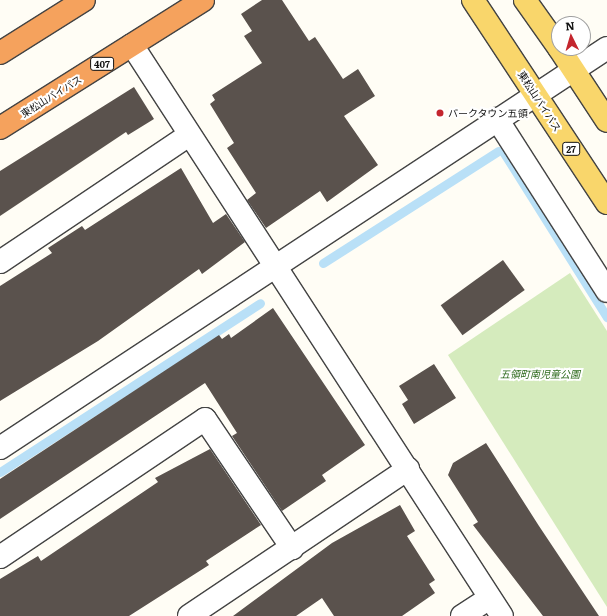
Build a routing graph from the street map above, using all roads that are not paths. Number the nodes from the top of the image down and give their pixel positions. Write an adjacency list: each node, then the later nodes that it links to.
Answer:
1 (84, 0): 8 (highway)
2 (203, 0): 6 (highway, 東松山バイパス / 407)
3 (474, 0): 11 (main road, 東松山バイパス / 27)
4 (525, 0): 5 (main road)
5 (551, 37)
6 (132, 45): 14 (highway, 東松山バイパス / 407); 15 (street)
7 (607, 48): 10 (street)
8 (0, 53)
9 (565, 56): 10 (main road)
10 (574, 69): 11 (street); 13 (main road)
11 (535, 94): 12 (street); 16 (main road, 東松山バイパス / 27)
12 (497, 119): 18 (street); 19 (street)
13 (607, 121)
14 (0, 128)
15 (189, 135): 17 (street); 18 (street)
16 (607, 203)
17 (0, 262)
18 (278, 266): 20 (street); 21 (street)
19 (607, 291)
20 (0, 448)
21 (408, 469): 22 (street); 24 (street)
22 (292, 548): 23 (street); 25 (street)
23 (0, 557)
24 (490, 598): 26 (street); 27 (street)
25 (189, 616)
26 (462, 616)
27 (502, 616)

